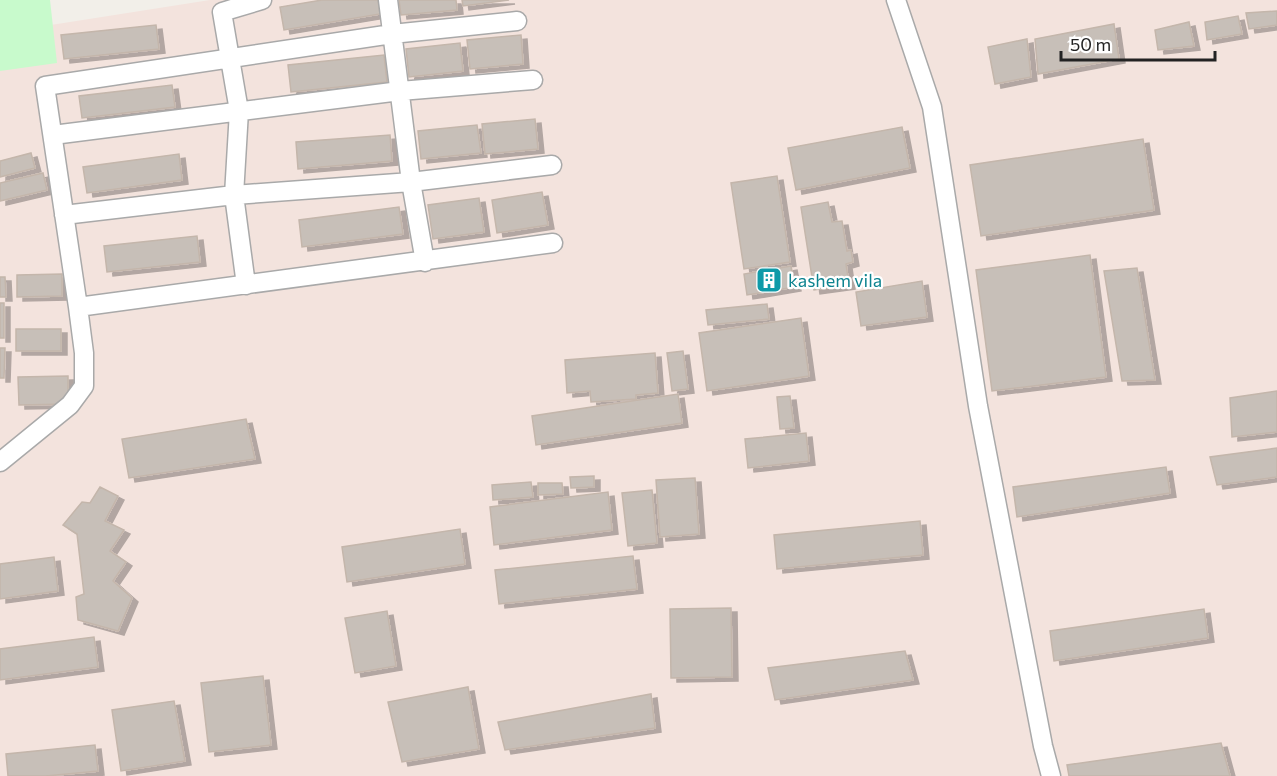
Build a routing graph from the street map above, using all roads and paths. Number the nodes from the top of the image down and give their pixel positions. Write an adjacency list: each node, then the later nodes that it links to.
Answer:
1 (262, 0): 6 (street)
2 (388, 0): 5 (street)
3 (896, 0): 20 (street)
4 (517, 21): 5 (street)
5 (392, 34): 6 (street); 8 (street)
6 (232, 59): 9 (street); 10 (street)
7 (533, 80): 8 (street)
8 (400, 91): 9 (street); 12 (street)
9 (238, 111): 10 (street); 13 (street)
10 (53, 135): 14 (street)
11 (552, 165): 12 (street)
12 (411, 182): 13 (street); 16 (street)
13 (234, 195): 14 (street); 17 (street)
14 (64, 215): 18 (street)
15 (553, 243): 16 (street)
16 (425, 262): 17 (street)
17 (246, 285): 18 (street)
18 (78, 307): 19 (street)
19 (0, 462)
20 (1051, 776)

